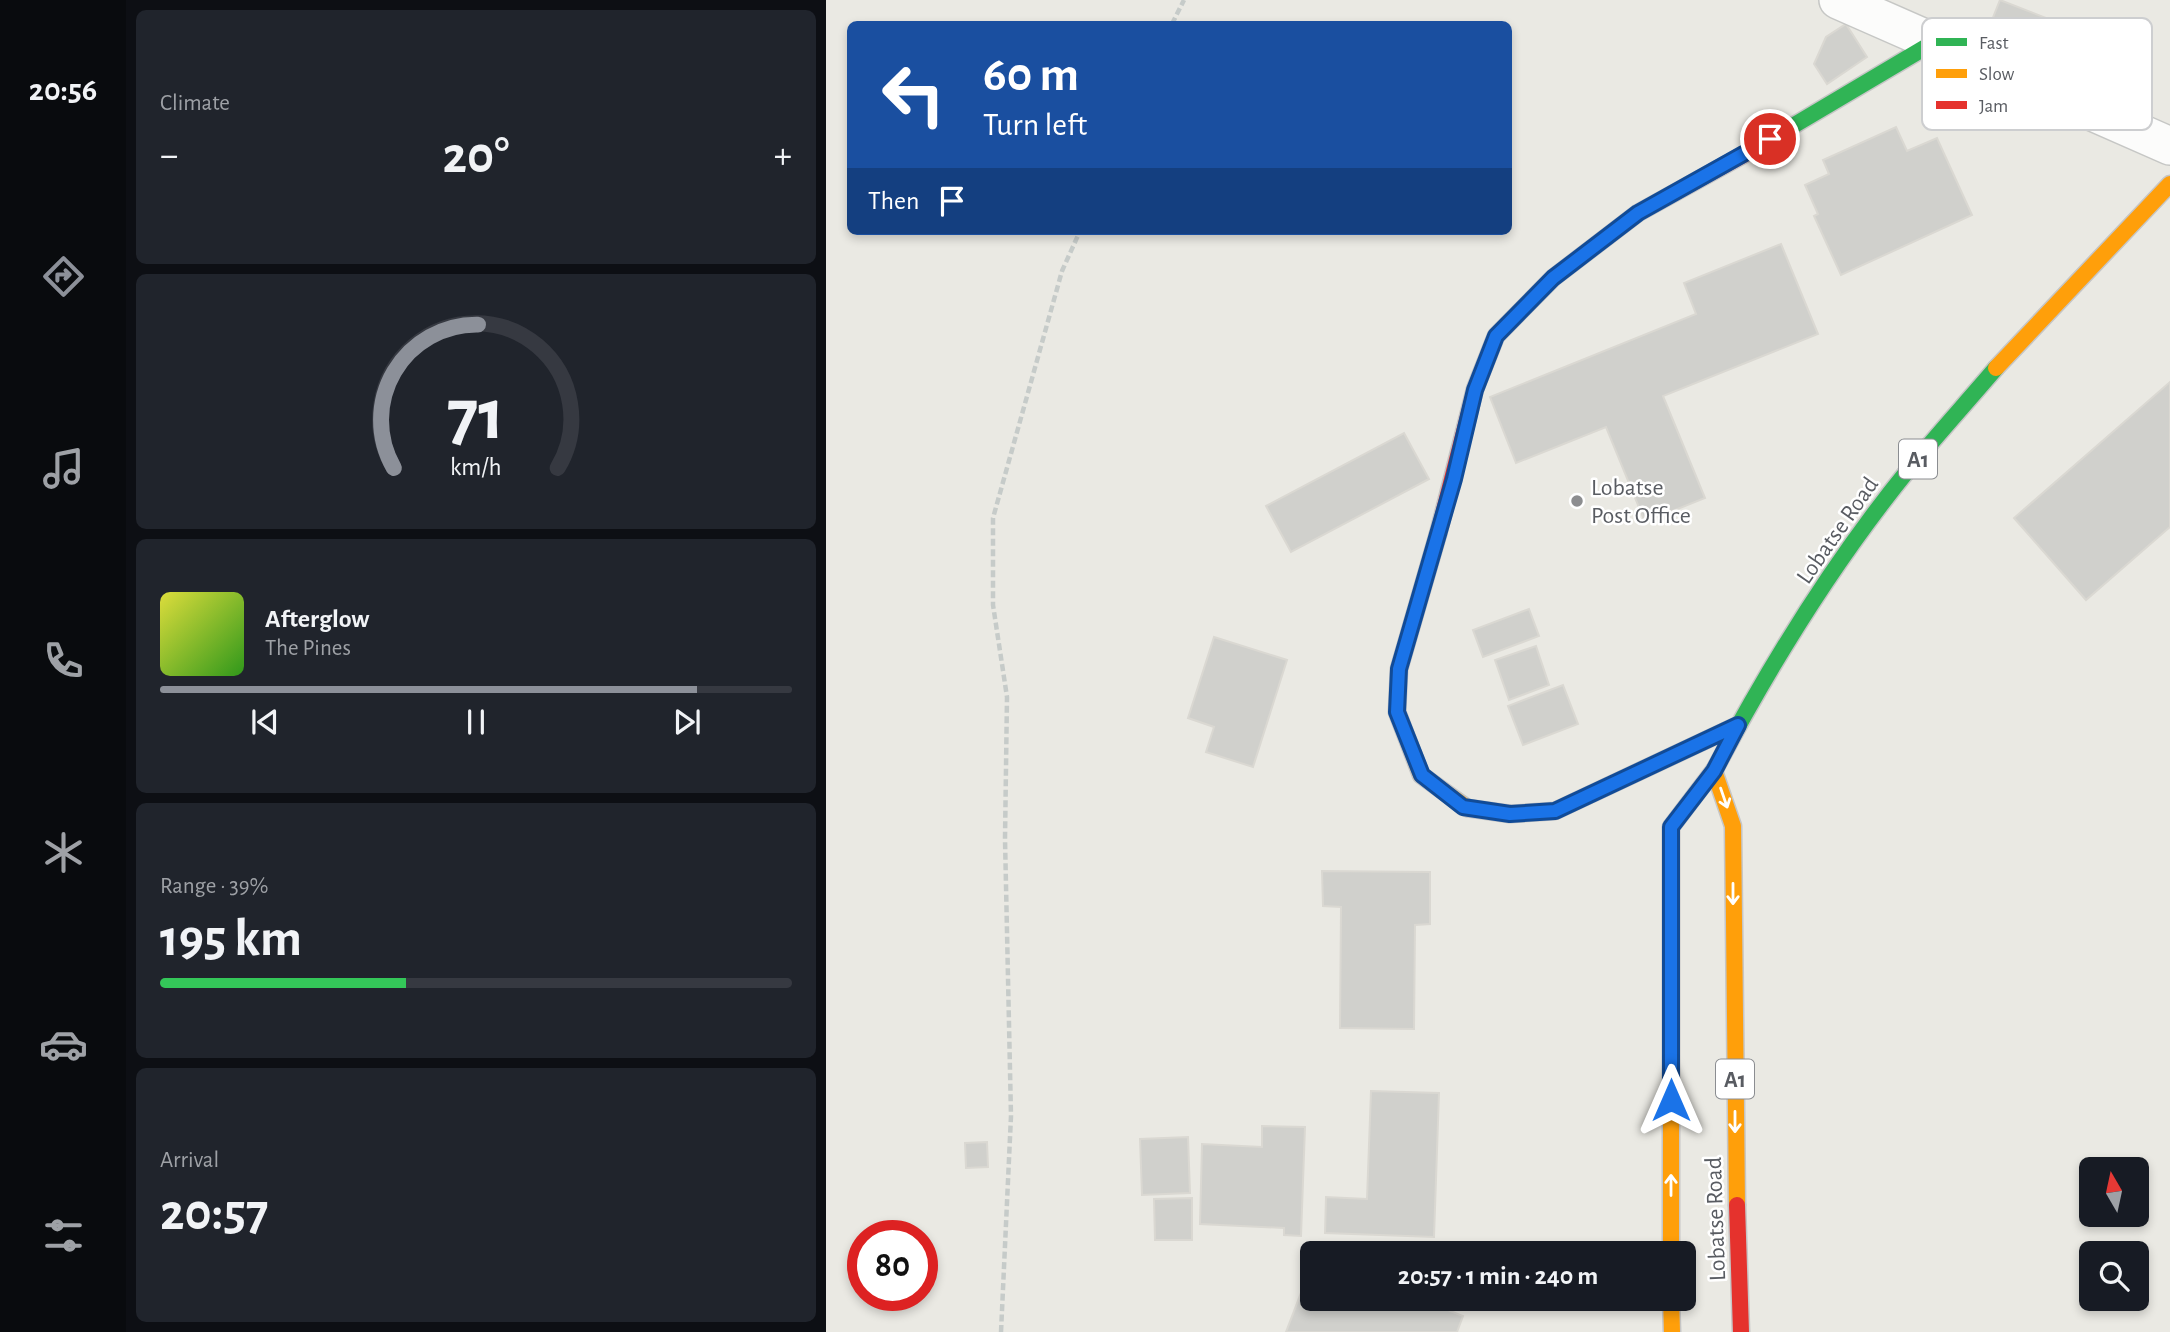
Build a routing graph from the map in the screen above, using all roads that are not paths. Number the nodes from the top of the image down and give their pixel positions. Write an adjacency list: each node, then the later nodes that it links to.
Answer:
1 (1838, 0): 2 (street)
2 (1922, 35)
3 (1922, 49): 7 (main road)
4 (2134, 130): 5 (street)
5 (2170, 146)
6 (2170, 184): 7 (main road, Lobatse Road / A1)
7 (1738, 725): 8 (main road, Lobatse Road / A1)
8 (1714, 771): 9 (main road, Lobatse Road / A1, one-way to 8); 12 (main road, Lobatse Road / A1, one-way to 12)
9 (1671, 1241)
10 (1671, 1311): 11 (main road, Lobatse Road)
11 (1672, 1332)
12 (1741, 1332)

